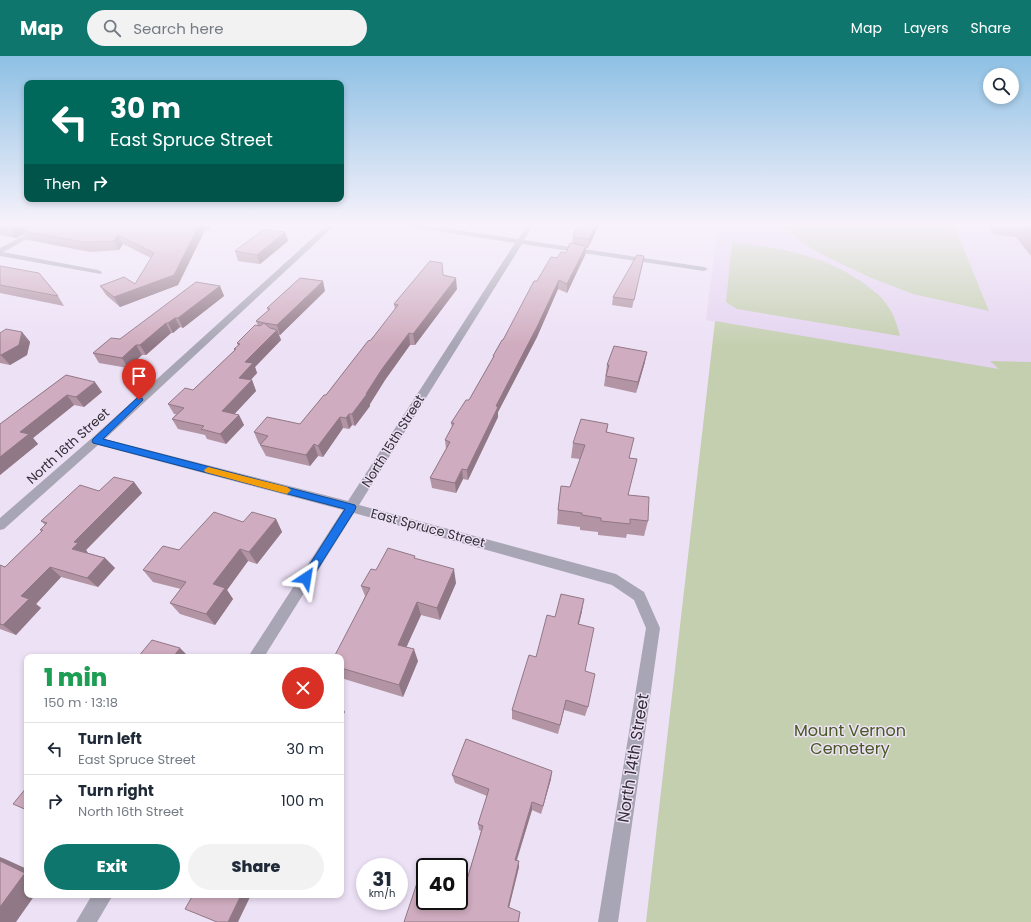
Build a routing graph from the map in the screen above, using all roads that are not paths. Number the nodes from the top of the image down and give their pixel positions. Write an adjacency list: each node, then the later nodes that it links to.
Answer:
1 (66, 265): 6 (street)
2 (286, 265): 7 (street, North 16th Street)
3 (505, 265): 8 (street, North 15th Street)
4 (681, 265): 5 (street)
5 (704, 269)
6 (98, 272)
7 (96, 441): 8 (street, East Spruce Street); 9 (street, North 16th Street)
8 (351, 507): 10 (street, East Spruce Street); 11 (street, North 15th Street)
9 (0, 525)
10 (639, 596): 14 (street, North 14th Street)
11 (258, 654)
12 (101, 898): 13 (street)
13 (86, 922)
14 (608, 922)

